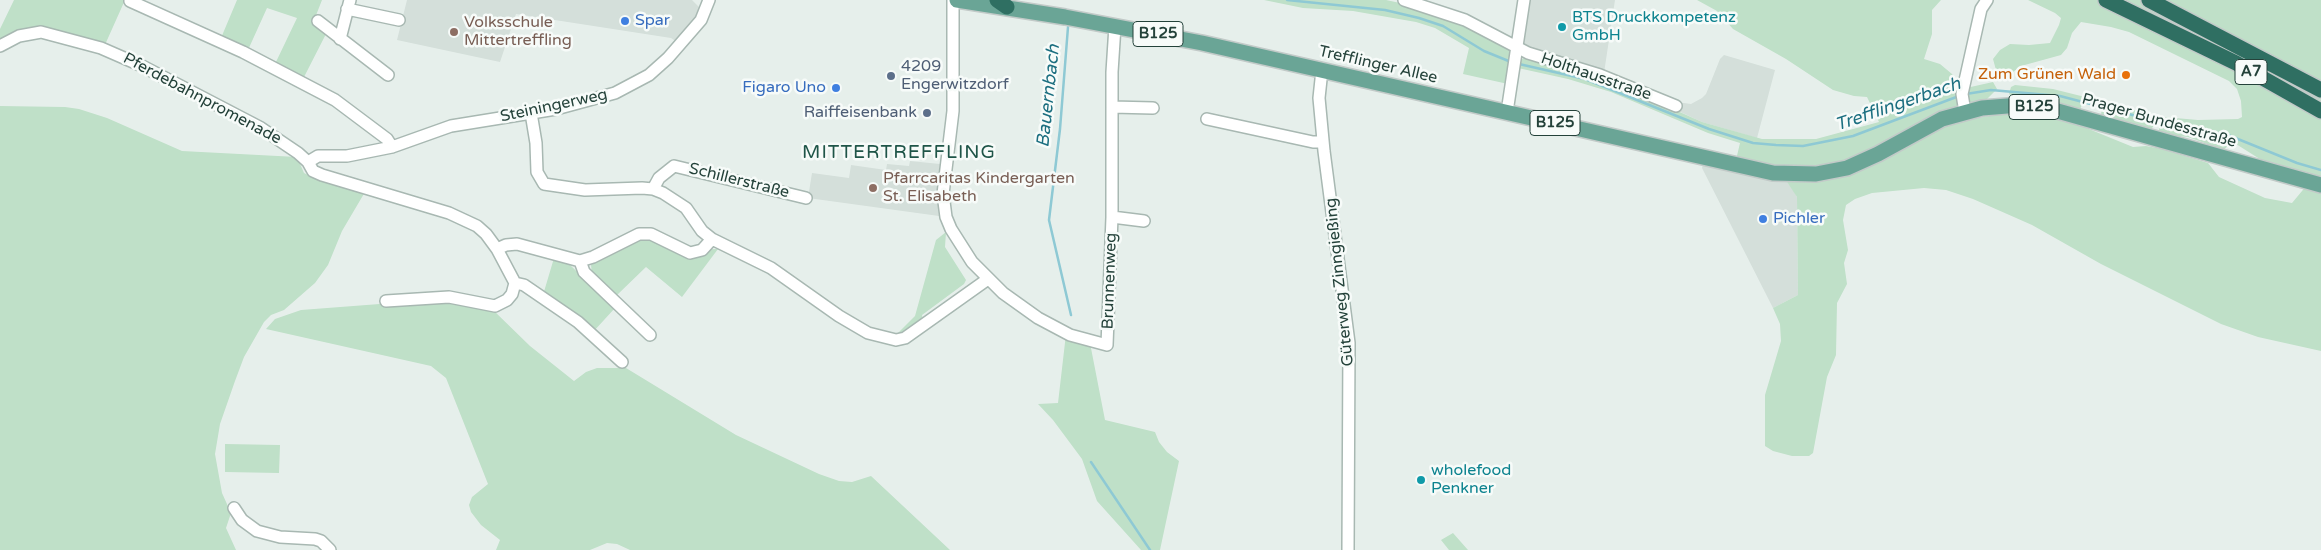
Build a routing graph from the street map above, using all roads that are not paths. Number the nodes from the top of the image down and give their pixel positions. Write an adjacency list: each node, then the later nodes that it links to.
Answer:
1 (709, 0): 27 (street, Steiningerweg)
2 (953, 0): 41 (street)
3 (957, 0): 10 (main road, Trefflinger Allee / B125)
4 (1404, 0): 17 (street, Holthausstraße)
5 (1524, 0): 17 (street)
6 (1986, 0): 21 (street)
7 (2106, 0): 25 (highway, A7)
8 (2149, 0): 20 (highway, A7)
9 (130, 1): 30 (street)
10 (1002, 4): 14 (main road, Trefflinger Allee / B125)
11 (348, 5): 12 (street); 15 (street)
12 (399, 20)
13 (318, 21): 15 (street)
14 (1115, 26): 18 (main road, Trefflinger Allee / B125); 23 (street, Brunnenweg)
15 (340, 39): 19 (street)
16 (0, 46): 31 (street, Pferdebahnpromenade)
17 (1516, 51): 22 (street, Holthausstraße); 26 (street)
18 (1321, 73): 26 (main road, Trefflinger Allee / B125); 29 (street, Güterweg Zinngießing)
19 (388, 75)
20 (2321, 90)
21 (1963, 103): 32 (main road, Prager Bundesstraße / B125); 33 (main road, Prager Bundesstraße / B125)
22 (1676, 106)
23 (1112, 107): 24 (street); 36 (street, Brunnenweg)
24 (1153, 108)
25 (2321, 111)
26 (1507, 112): 32 (main road, Trefflinger Allee / B125)
27 (531, 113): 30 (street, Steiningerweg); 34 (street)
28 (1207, 119): 29 (street)
29 (1324, 142): 48 (street, Güterweg Zinngießing)
30 (392, 147): 31 (street, Steiningerweg)
31 (308, 162): 39 (street, Pferdebahnpromenade)
32 (1789, 174)
33 (2321, 185)
34 (653, 189): 35 (street, Schillerstraße); 38 (street)
35 (806, 198)
36 (1112, 217): 37 (street, Brunnenweg); 41 (street, Brunnenweg)
37 (1144, 221)
38 (712, 239): 40 (street); 41 (street)
39 (497, 249): 40 (street); 42 (street, Pferdebahnpromenade)
40 (580, 261): 44 (street)
41 (988, 279)
42 (515, 284): 43 (street); 45 (street)
43 (386, 301)
44 (650, 335)
45 (622, 362)
46 (234, 508): 47 (street)
47 (330, 550)
48 (1348, 550)

